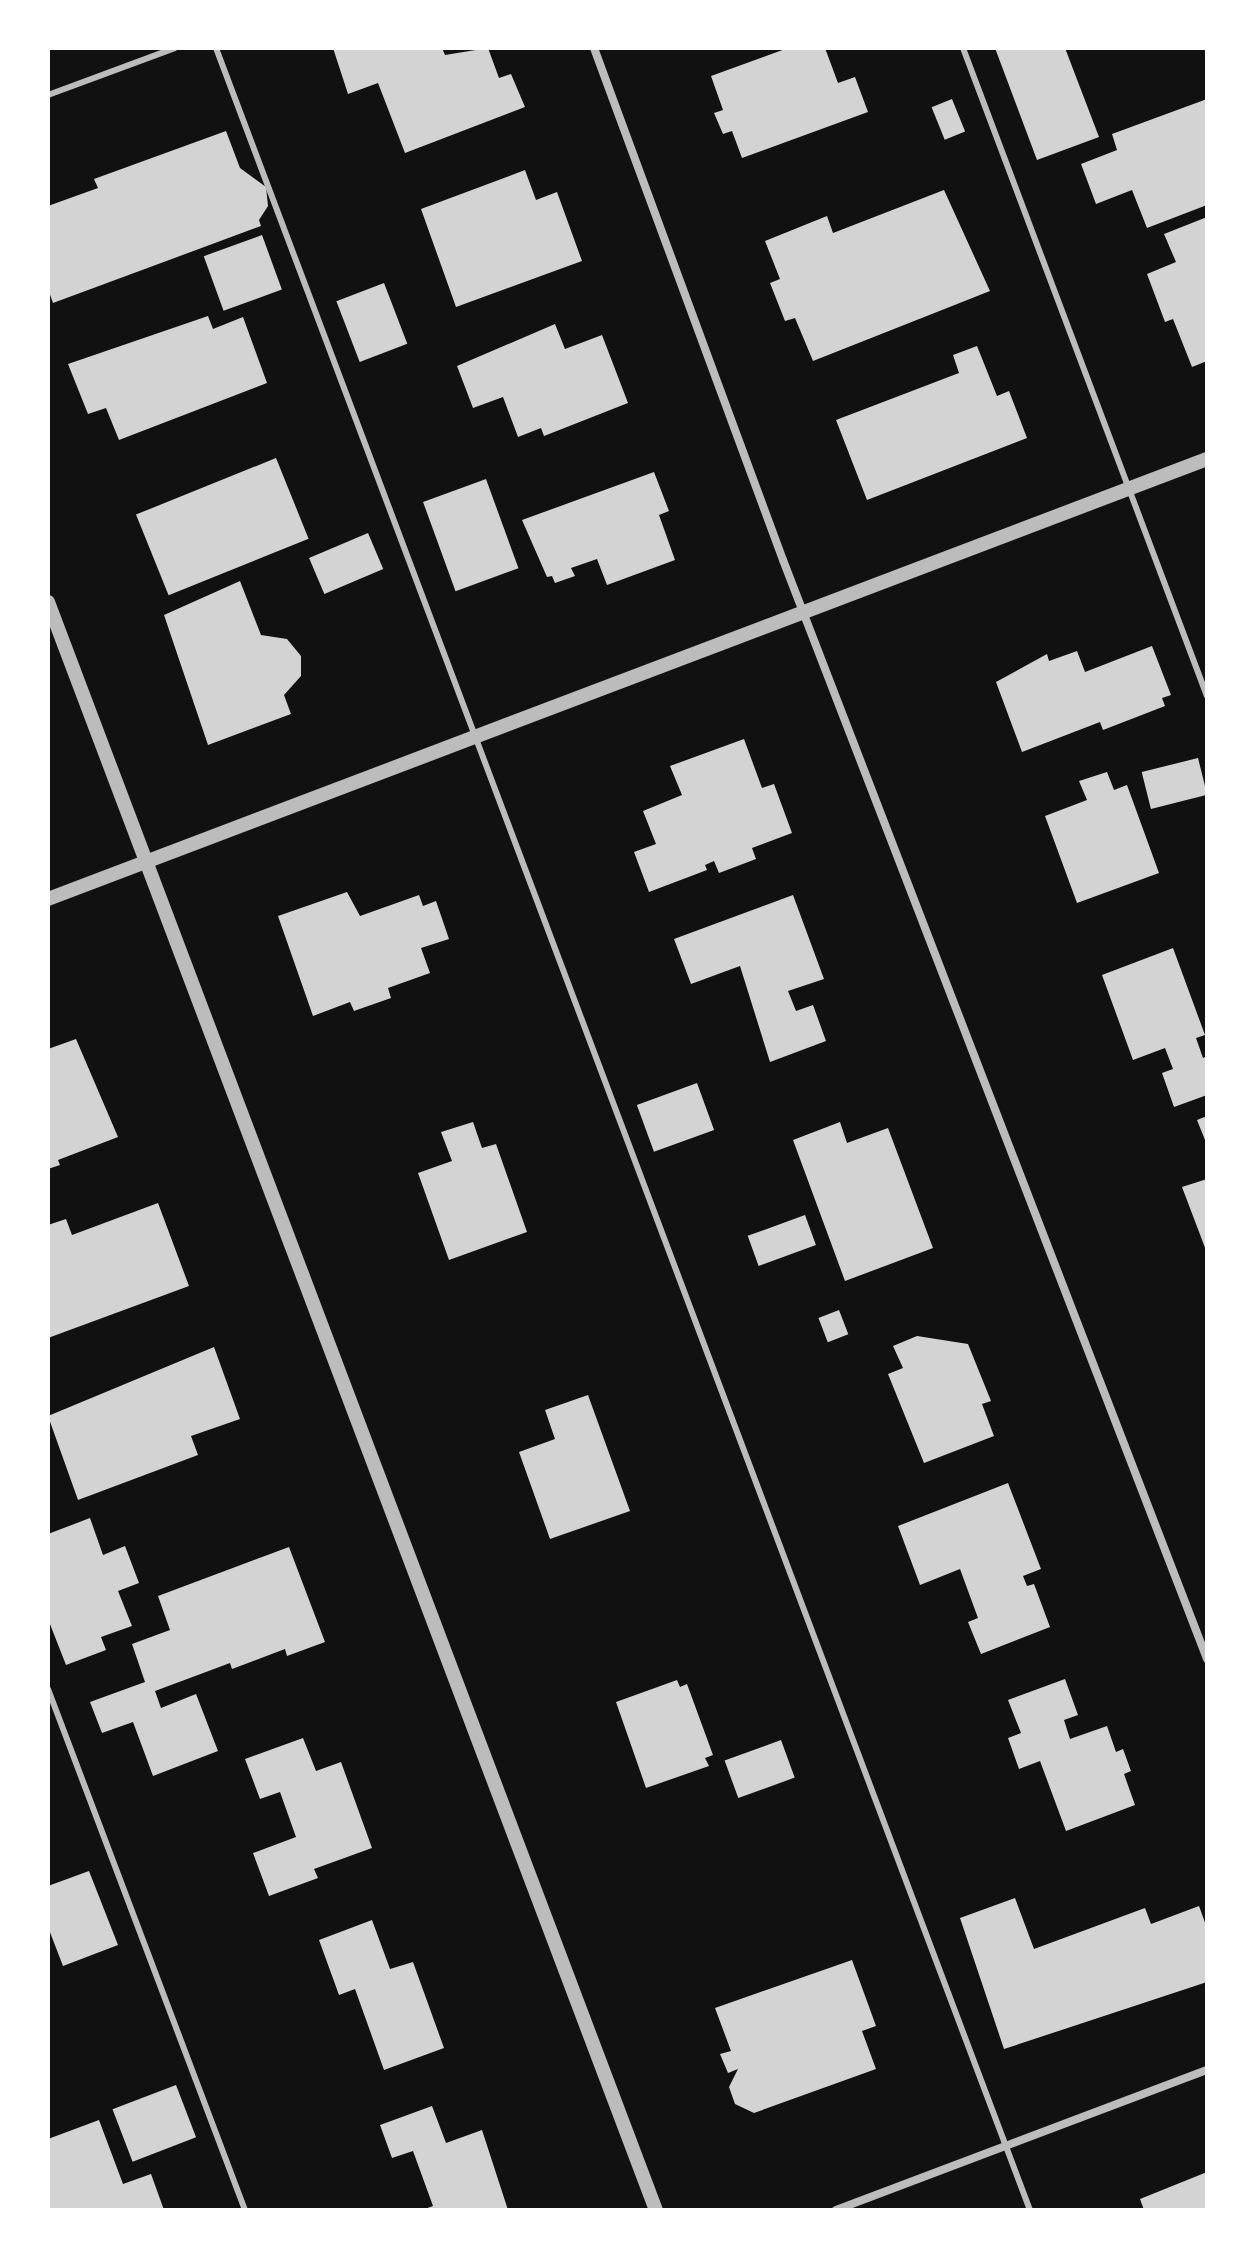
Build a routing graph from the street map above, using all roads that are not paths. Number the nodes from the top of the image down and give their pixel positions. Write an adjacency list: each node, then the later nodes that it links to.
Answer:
1 (175, 48): 5 (lane)
2 (216, 48): 11 (lane)
3 (594, 48): 9 (street)
4 (963, 48): 7 (lane)
5 (48, 95)
6 (1207, 459): 7 (street)
7 (1128, 488): 9 (street); 10 (lane)
8 (48, 602): 12 (street)
9 (803, 609): 11 (street); 14 (street)
10 (1207, 696)
11 (476, 735): 12 (street); 17 (lane)
12 (146, 861): 13 (street); 19 (street)
13 (48, 899)
14 (1207, 1659)
15 (48, 1689): 18 (lane)
16 (1207, 2070): 17 (street)
17 (1005, 2146): 20 (street); 21 (lane)
18 (245, 2210)
19 (656, 2210)
20 (836, 2210)
21 (1030, 2210)

